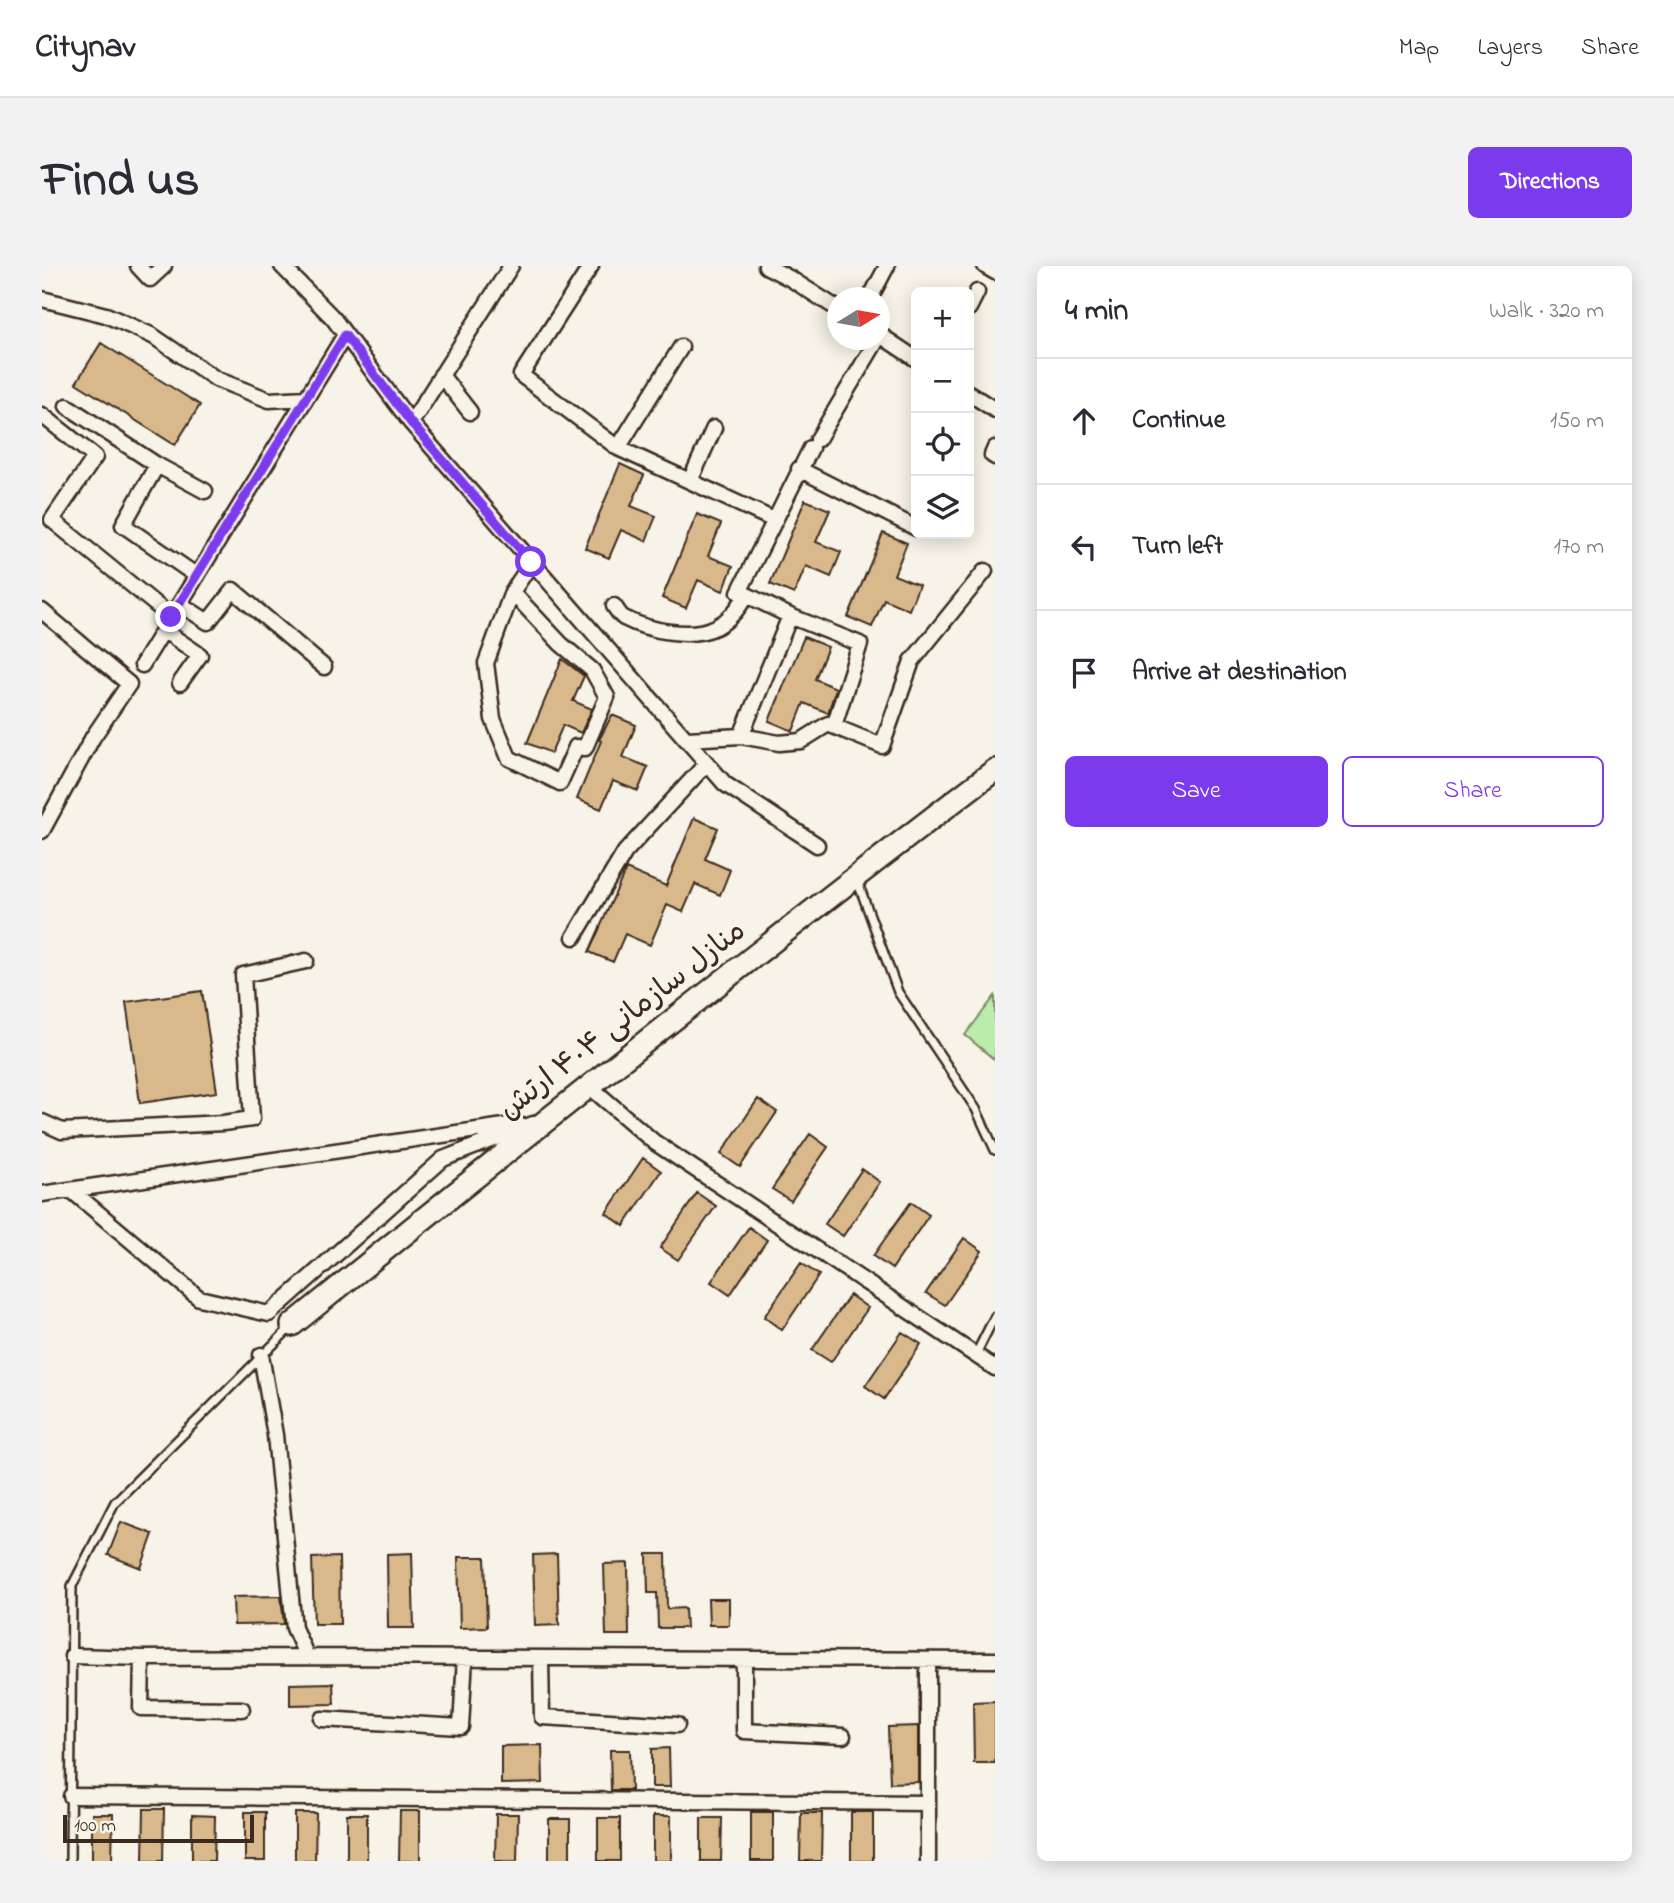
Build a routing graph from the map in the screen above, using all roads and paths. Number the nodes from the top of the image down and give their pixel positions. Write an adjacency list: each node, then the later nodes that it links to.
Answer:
1 (138, 266): 2 (street)
2 (164, 266)
3 (282, 266): 15 (street)
4 (511, 266): 20 (street)
5 (591, 266): 30 (street)
6 (766, 266): 14 (street)
7 (887, 266): 10 (street)
8 (985, 266): 9 (street)
9 (995, 272)
10 (876, 287)
11 (977, 292): 12 (street)
12 (974, 298)
13 (42, 299): 22 (street)
14 (827, 302)
15 (345, 335): 22 (street); 27 (street)
16 (890, 344): 19 (street)
17 (681, 347): 30 (street)
18 (870, 350): 33 (street)
19 (911, 356)
20 (441, 375): 25 (street); 27 (street)
21 (974, 395): 23 (street)
22 (306, 398): 40 (street)
23 (993, 404)
24 (67, 406): 32 (street)
25 (470, 412)
26 (42, 415): 47 (street)
27 (411, 423): 38 (street)
28 (714, 428): 34 (street)
29 (995, 447): 31 (street)
30 (618, 448): 34 (street)
31 (995, 457)
32 (157, 465): 35 (street); 40 (street)
33 (799, 469): 36 (street); 37 (street)
34 (690, 481): 36 (street)
35 (205, 491)
36 (775, 520): 42 (street)
37 (911, 525)
38 (531, 562): 41 (street); 54 (street)
39 (985, 570): 52 (street)
40 (197, 576): 43 (street)
41 (512, 592): 41 (street)
42 (747, 595): 44 (street); 46 (street)
43 (180, 604): 47 (street); 50 (street)
44 (614, 606)
45 (42, 611): 57 (street)
46 (790, 616): 52 (street); 53 (street)
47 (171, 617): 48 (street)
48 (163, 630): 49 (street); 51 (street)
49 (142, 665)
50 (324, 667)
51 (180, 682)
52 (834, 726): 53 (street)
53 (741, 737): 54 (street)
54 (687, 739): 55 (street)
55 (707, 763): 58 (street); 60 (street)
56 (995, 770): 59 (street, منازل سازمانی ۴۰۴ ارتش)
57 (42, 831)
58 (817, 845)
59 (855, 876): 62 (street, منازل سازمانی ۴۰۴ ارتش); 65 (lane)
60 (574, 937)
61 (306, 961): 64 (street)
62 (588, 1086): 63 (street, منازل سازمانی ۴۰۴ ارتش); 70 (street)
63 (544, 1120): 66 (street); 66 (street); 69 (street, منازل سازمانی ۴۰۴ ارتش)
64 (42, 1122)
65 (995, 1150)
66 (71, 1189): 67 (street)
67 (43, 1195)
68 (995, 1316): 70 (lane)
69 (292, 1325): 71 (lane)
70 (976, 1354): 72 (street)
71 (261, 1355): 73 (lane); 74 (street)
72 (995, 1368)
73 (72, 1656): 76 (street); 85 (lane)
74 (307, 1657): 75 (street); 76 (street)
75 (465, 1657): 77 (street); 82 (street)
76 (142, 1658): 81 (street)
77 (541, 1658): 78 (street); 83 (street)
78 (744, 1659): 79 (street); 84 (street)
79 (928, 1660): 80 (street); 86 (street)
80 (995, 1660)
81 (242, 1709)
82 (322, 1719)
83 (677, 1726)
84 (843, 1736)
85 (71, 1796): 86 (street); 87 (lane)
86 (928, 1803): 88 (street)
87 (70, 1861)
88 (928, 1861)

